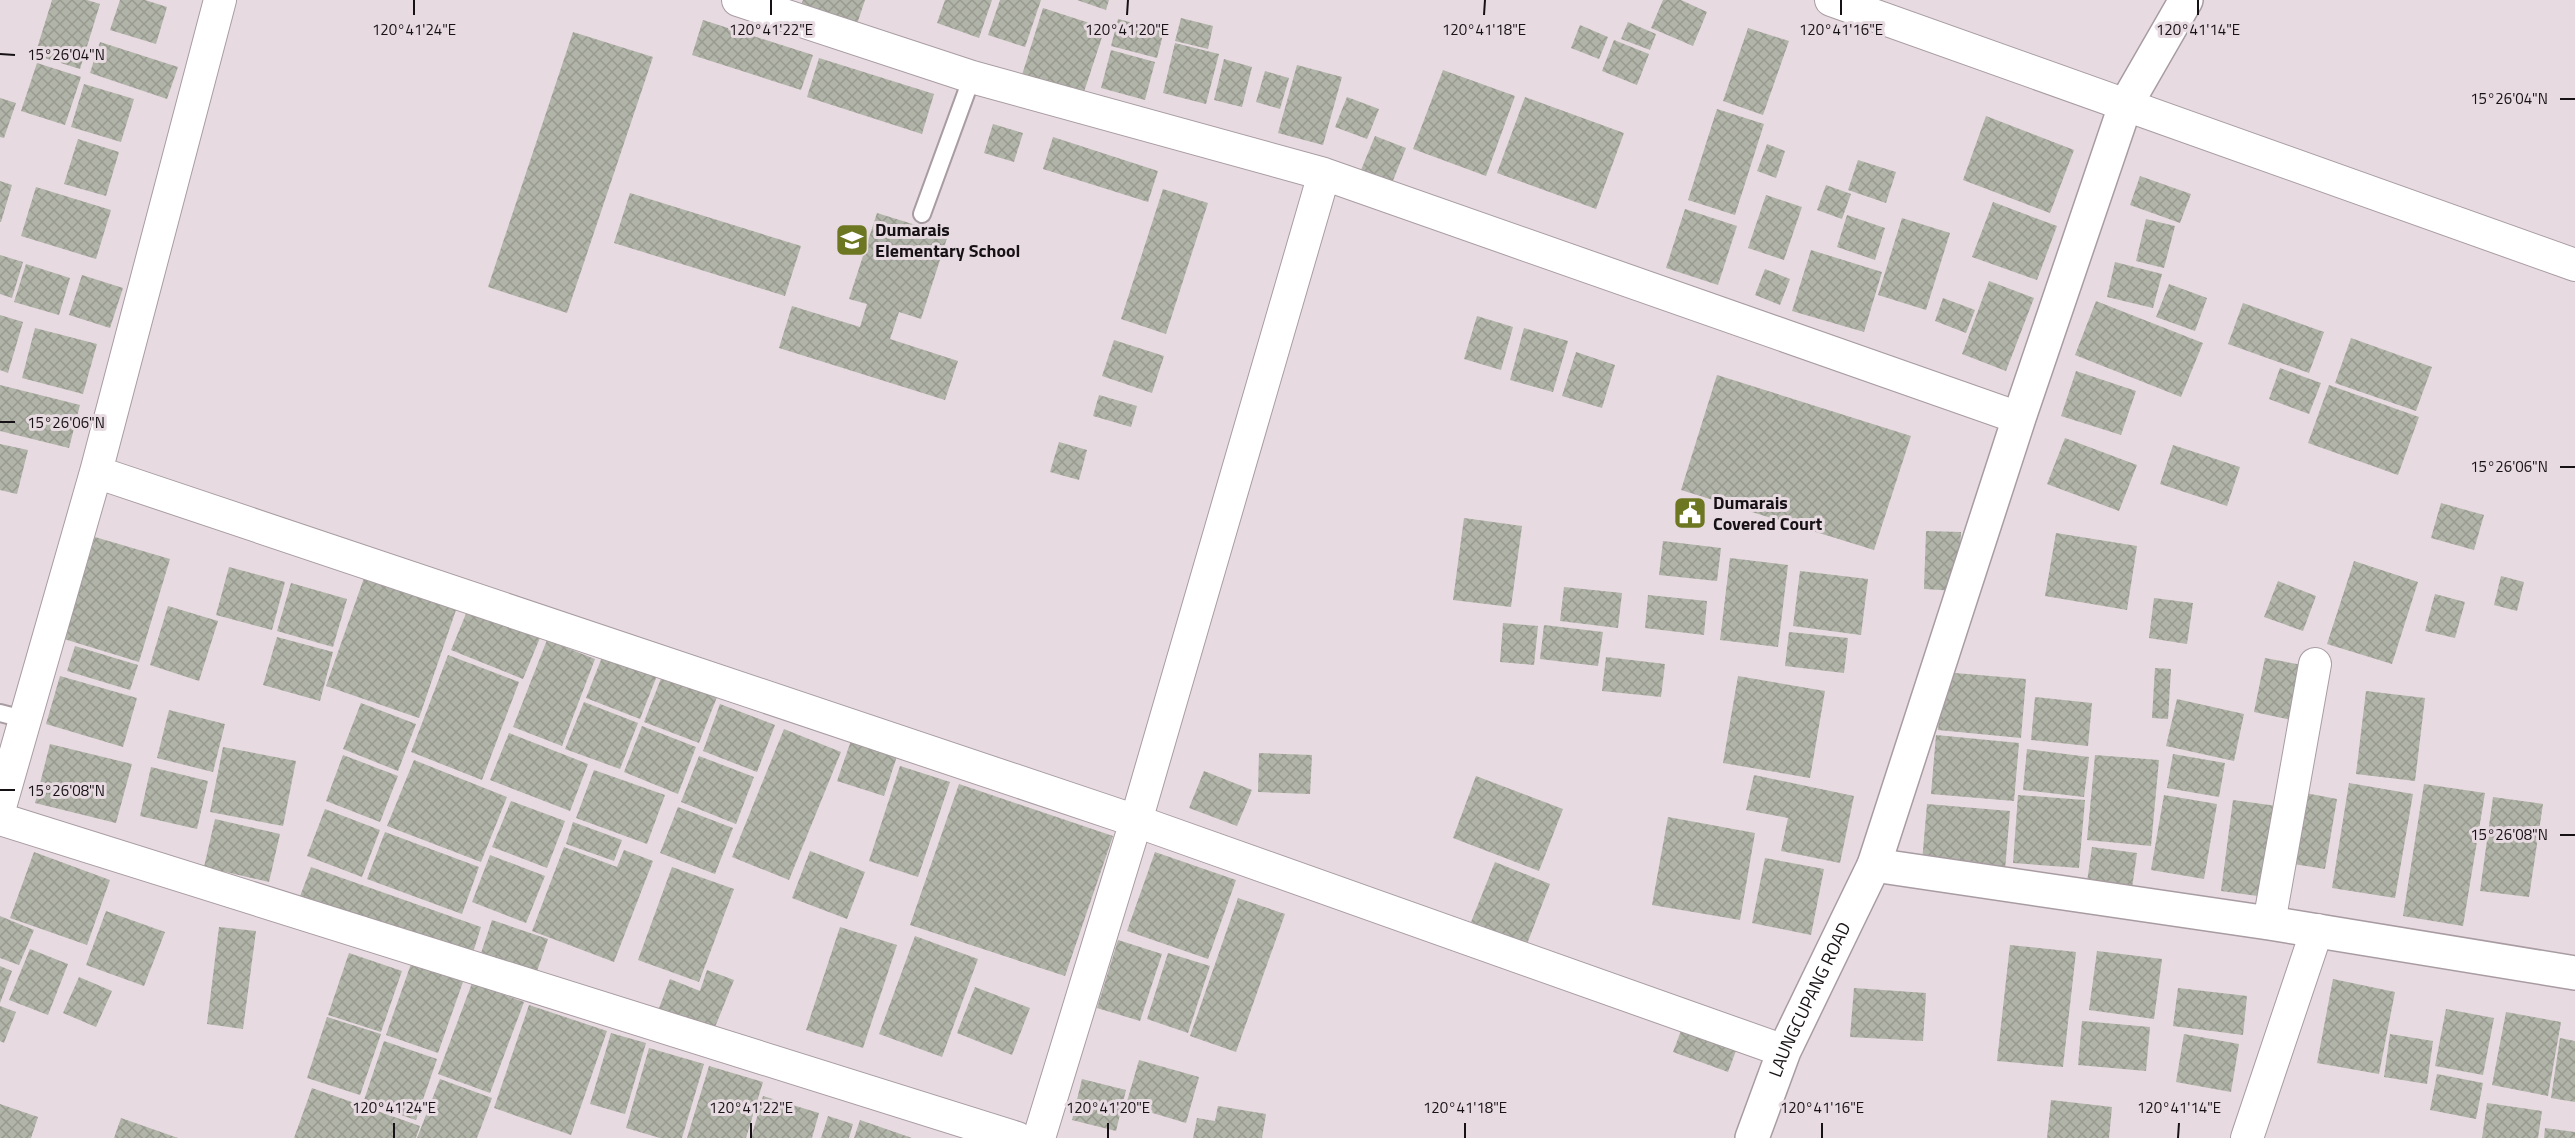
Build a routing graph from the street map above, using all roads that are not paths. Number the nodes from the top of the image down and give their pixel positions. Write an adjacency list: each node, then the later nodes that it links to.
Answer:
1 (220, 0): 11 (street)
2 (738, 0): 5 (street)
3 (1831, 0): 6 (street)
4 (2186, 0): 6 (street, LAUNGCUPANG ROAD)
5 (972, 77): 7 (street); 8 (lane)
6 (2125, 106): 9 (street); 10 (street, LAUNGCUPANG ROAD)
7 (1324, 174): 10 (street); 16 (street)
8 (922, 214)
9 (2575, 265)
10 (2019, 418): 17 (street, LAUNGCUPANG ROAD)
11 (96, 472): 13 (street); 16 (street)
12 (2315, 664): 18 (street)
13 (12, 716): 14 (street)
14 (0, 807)
15 (0, 819): 22 (street)
16 (1136, 821): 21 (street); 23 (street)
17 (1874, 865): 18 (street); 21 (street, LAUNGCUPANG ROAD)
18 (2269, 923): 19 (street)
19 (2317, 930): 20 (street); 25 (street)
20 (2575, 973)
21 (1784, 1051): 24 (street, LAUNGCUPANG ROAD)
22 (1017, 1138)
23 (1039, 1138)
24 (1752, 1138)
25 (2247, 1138)

